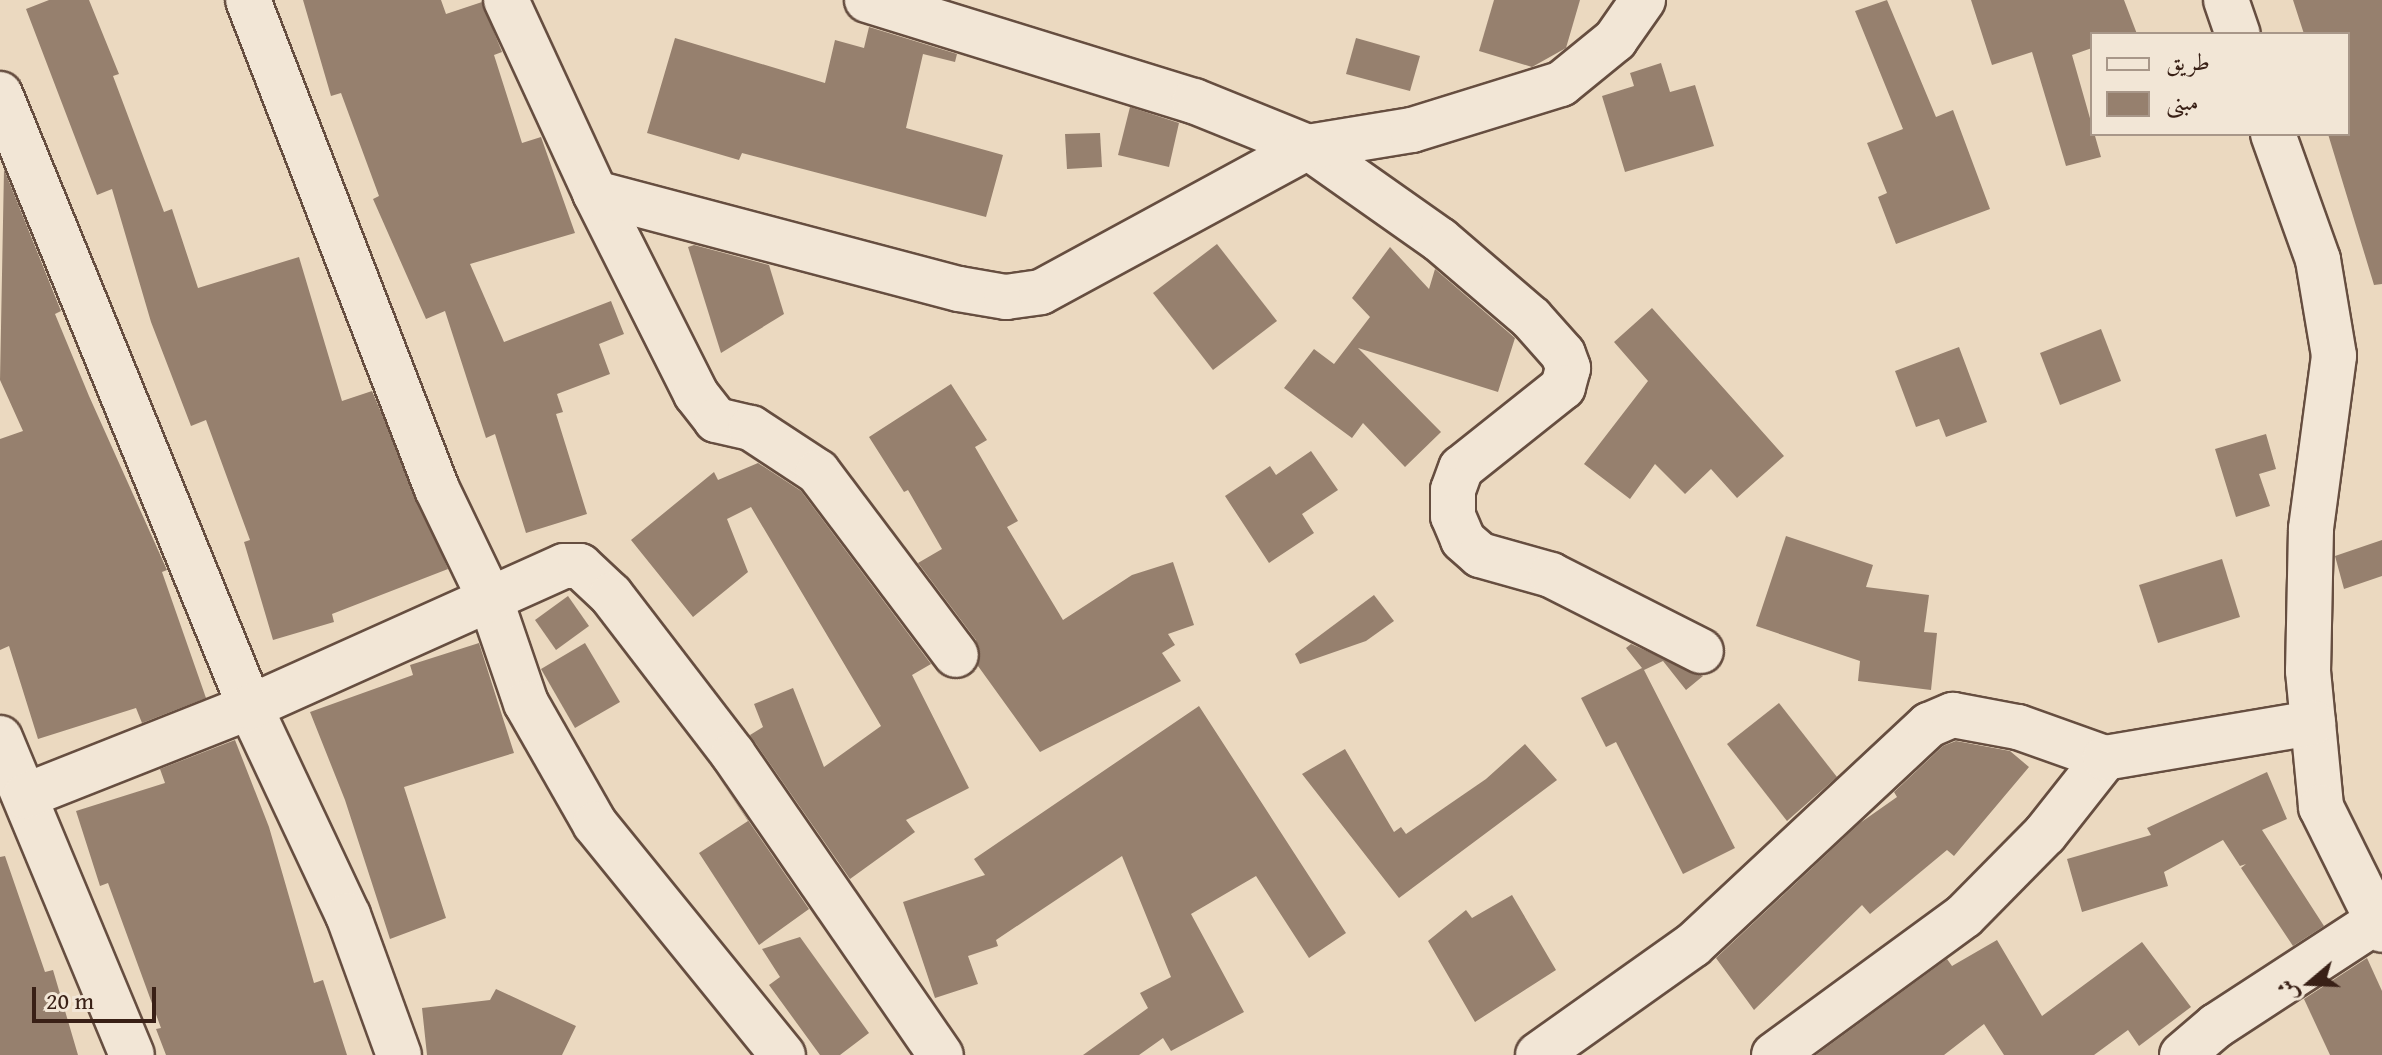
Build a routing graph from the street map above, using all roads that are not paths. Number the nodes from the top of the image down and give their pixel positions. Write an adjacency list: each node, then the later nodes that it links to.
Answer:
1 (248, 0): 11 (street)
2 (506, 0): 10 (street)
3 (867, 0): 9 (street)
4 (1643, 0): 9 (street)
5 (2226, 0): 6 (street)
6 (2237, 32)
7 (0, 94): 14 (street)
8 (2274, 136): 15 (street)
9 (1308, 147): 10 (street); 12 (street)
10 (595, 193): 13 (street)
11 (491, 601): 14 (street); 23 (street); 24 (street)
12 (1701, 651)
13 (956, 655)
14 (250, 707): 18 (street); 22 (street)
15 (2313, 723): 17 (street); 19 (street)
16 (0, 738): 18 (street)
17 (2105, 758): 25 (street); 26 (street)
18 (25, 796): 21 (street)
19 (2368, 874): 20 (street)
20 (2380, 926): 27 (street)
21 (132, 1055)
22 (399, 1055)
23 (783, 1055)
24 (941, 1055)
25 (1538, 1055)
26 (1774, 1055)
27 (2182, 1055)

